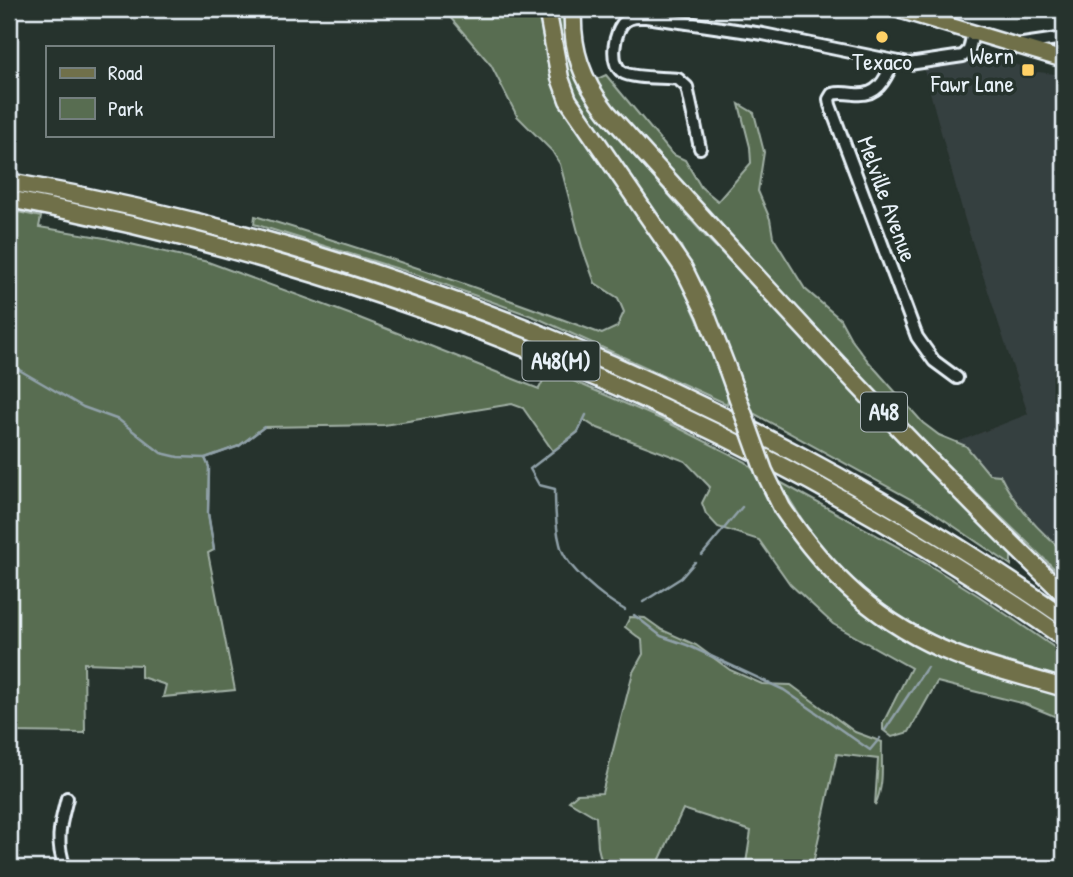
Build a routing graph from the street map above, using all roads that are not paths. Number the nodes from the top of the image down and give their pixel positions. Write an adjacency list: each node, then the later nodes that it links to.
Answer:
1 (547, 9): 16 (highway, bridge)
2 (573, 9): 13 (highway, A48)
3 (895, 9): 4 (main road)
4 (973, 33): 6 (main road); 8 (street)
5 (1064, 38): 6 (street)
6 (1014, 45): 7 (main road)
7 (1064, 60)
8 (893, 62): 9 (street); 12 (street, Melville Avenue)
9 (700, 148)
10 (9, 182): 14 (highway, A48(M))
11 (9, 199): 15 (highway, A48(M))
12 (957, 378)
13 (1064, 594)
14 (1064, 617)
15 (1064, 638)
16 (1064, 688)
17 (67, 798): 18 (street)
18 (65, 868)

